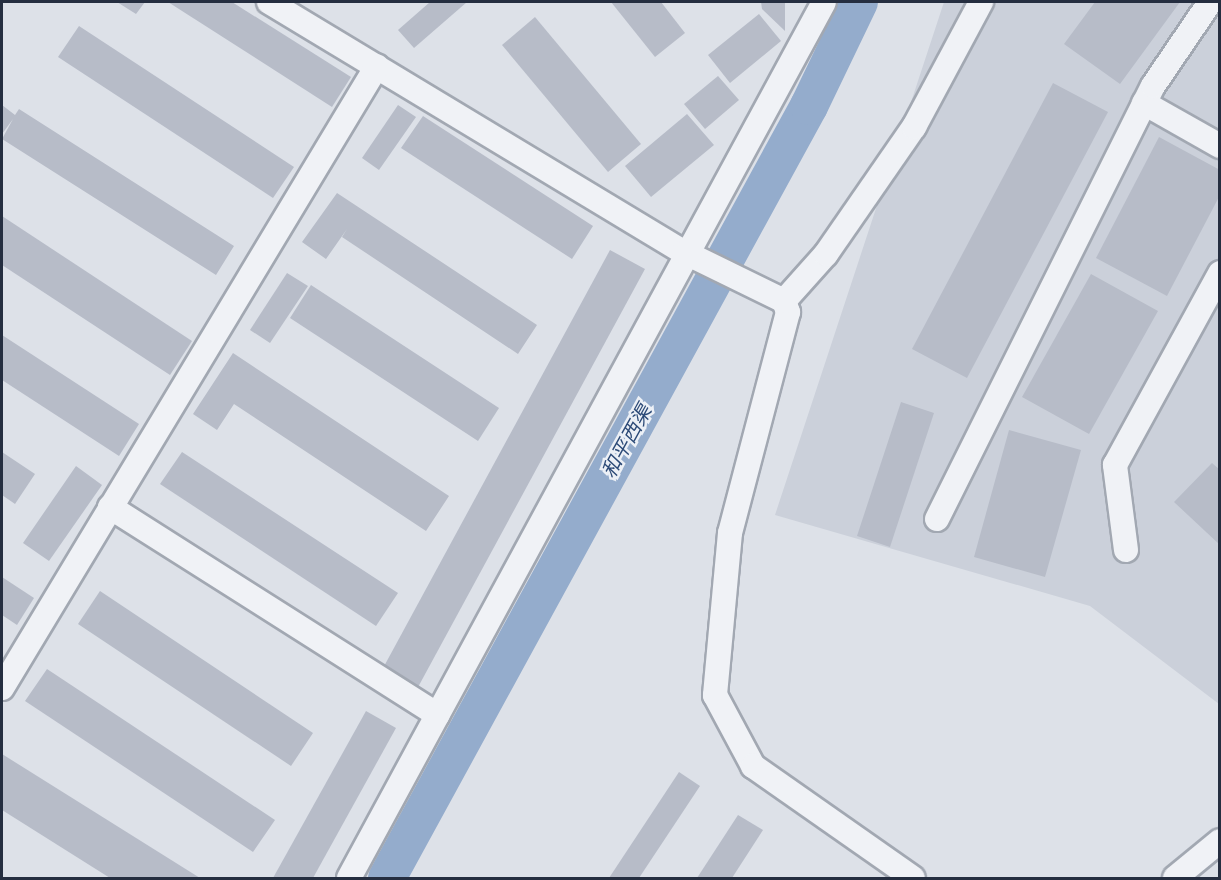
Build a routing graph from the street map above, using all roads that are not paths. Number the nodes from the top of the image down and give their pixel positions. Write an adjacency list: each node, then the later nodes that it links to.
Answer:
1 (269, 2): 5 (street)
2 (824, 2): 8 (street)
3 (981, 2): 10 (street)
4 (1210, 2): 6 (street)
5 (377, 66): 8 (street); 11 (street)
6 (1144, 103): 7 (street); 12 (street)
7 (1220, 146)
8 (685, 252): 10 (street); 15 (street)
9 (1220, 273): 13 (street)
10 (777, 297): 18 (street)
11 (110, 507): 14 (street); 15 (street)
12 (937, 519)
13 (1126, 550)
14 (2, 688)
15 (438, 715): 17 (street)
16 (1220, 841): 19 (street)
17 (349, 879)
18 (913, 879)
19 (1175, 879)

